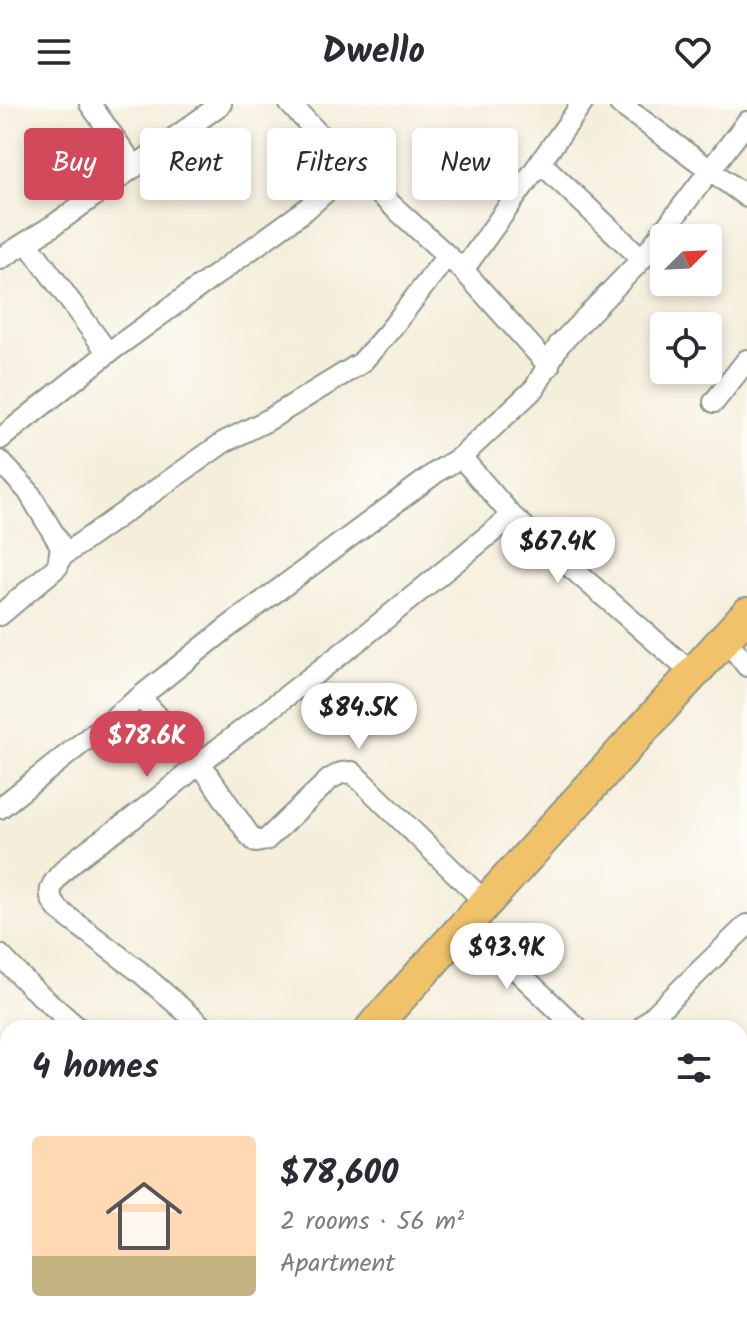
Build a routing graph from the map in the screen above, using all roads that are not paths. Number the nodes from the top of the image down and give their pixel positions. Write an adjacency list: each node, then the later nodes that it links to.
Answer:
1 (90, 104): 9 (street)
2 (221, 104): 9 (street)
3 (290, 104): 7 (street)
4 (582, 104): 8 (street)
5 (620, 104): 10 (street)
6 (747, 122): 10 (street)
7 (313, 128)
8 (542, 164): 17 (street); 18 (street)
9 (135, 167): 14 (street)
10 (712, 171): 11 (street); 17 (street)
11 (747, 197)
12 (317, 200): 19 (street)
13 (386, 200): 15 (street)
14 (27, 242): 16 (street); 19 (street)
15 (447, 256): 18 (street); 27 (street)
16 (0, 259)
17 (642, 259): 21 (street)
18 (463, 270): 21 (street)
19 (108, 353): 23 (street)
20 (747, 360): 22 (street)
21 (549, 366): 24 (street)
22 (714, 402)
23 (0, 439)
24 (461, 457): 26 (street); 33 (street)
25 (0, 461): 27 (street)
26 (512, 516): 32 (street); 34 (street)
27 (61, 557): 29 (street)
28 (747, 614): 30 (main road)
29 (0, 615)
30 (725, 638): 31 (street); 32 (main road)
31 (747, 666)
32 (693, 674): 36 (main road)
33 (140, 697): 34 (street); 35 (street)
34 (200, 763): 36 (street); 40 (street)
35 (0, 808)
36 (477, 913): 41 (main road); 42 (street)
37 (747, 925): 43 (street)
38 (0, 955): 39 (street)
39 (69, 1020)
40 (195, 1020)
41 (379, 1020)
42 (570, 1020)
43 (649, 1020)

